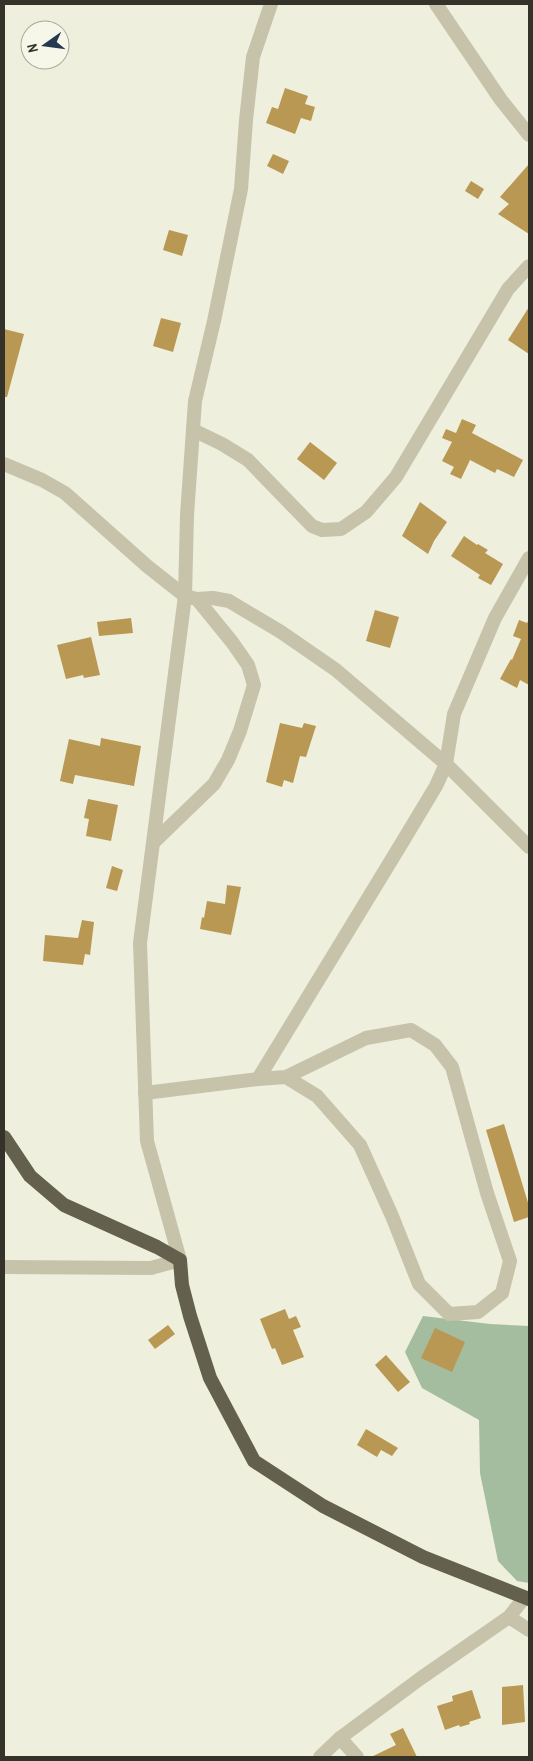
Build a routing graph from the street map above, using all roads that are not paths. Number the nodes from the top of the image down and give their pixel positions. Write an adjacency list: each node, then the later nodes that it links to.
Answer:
1 (271, 4): 5 (street)
2 (436, 4): 3 (street)
3 (529, 135)
4 (529, 266): 5 (street)
5 (192, 430): 8 (street)
6 (4, 464): 8 (street)
7 (529, 558): 9 (street)
8 (191, 598): 9 (street); 10 (street); 10 (street)
9 (446, 764): 11 (street); 13 (street)
10 (154, 842): 14 (street)
11 (529, 847)
12 (286, 1077): 12 (street); 13 (street)
13 (258, 1079): 14 (street)
14 (145, 1093): 16 (street)
15 (4, 1138): 16 (highway)
16 (180, 1260): 17 (street); 18 (highway)
17 (4, 1267)
18 (527, 1599): 19 (street)
19 (509, 1617): 20 (street); 21 (street)
20 (529, 1630)
21 (340, 1738): 22 (street); 23 (street)
22 (320, 1757)
23 (357, 1757)

